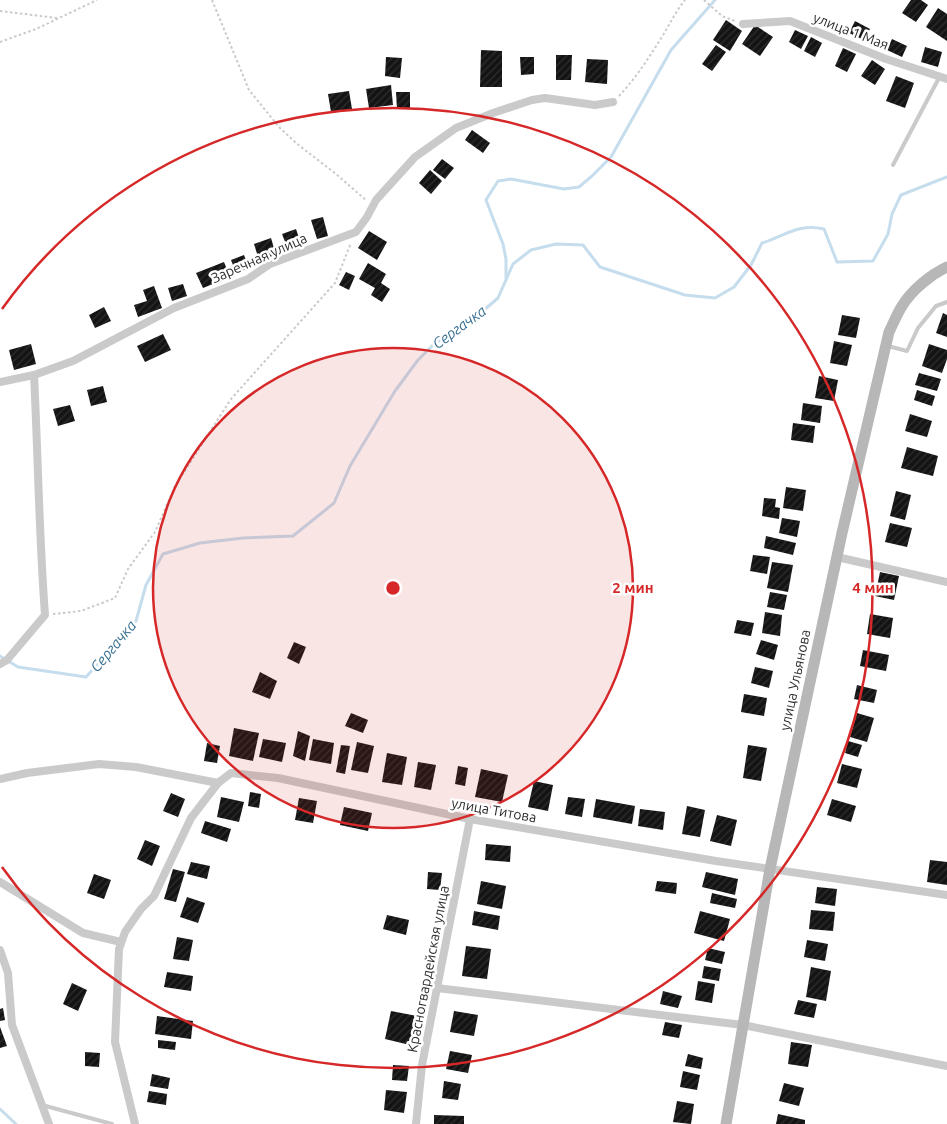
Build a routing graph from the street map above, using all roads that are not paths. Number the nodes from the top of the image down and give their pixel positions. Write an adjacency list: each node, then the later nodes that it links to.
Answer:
1 (743, 24): 2 (street, улица 1 Мая)
2 (944, 77): 4 (lane)
3 (613, 102): 8 (street, Заречная улица)
4 (893, 165)
5 (947, 267): 7 (main road, улица Ульянова)
6 (947, 302): 7 (lane)
7 (886, 346): 10 (main road, улица Ульянова)
8 (34, 375): 9 (street, Заречная улица); 12 (street)
9 (0, 382)
10 (837, 557): 11 (street); 16 (main road, улица Ульянова)
11 (947, 582)
12 (0, 664)
13 (0, 779): 14 (street)
14 (218, 783): 15 (street, улица Титова); 19 (street)
15 (470, 819): 16 (street, улица Титова); 21 (street, Красногвардейская улица)
16 (770, 869): 18 (street, улица Титова); 22 (main road, улица Ульянова)
17 (0, 882): 19 (street)
18 (947, 895)
19 (122, 942): 27 (street)
20 (0, 950): 24 (street)
21 (437, 988): 22 (street); 28 (street, Красногвардейская улица)
22 (743, 1025): 23 (street); 29 (main road, улица Ульянова)
23 (947, 1066)
24 (42, 1105): 25 (street); 26 (lane)
25 (48, 1124)
26 (112, 1124)
27 (135, 1124)
28 (416, 1124)
29 (726, 1124)

